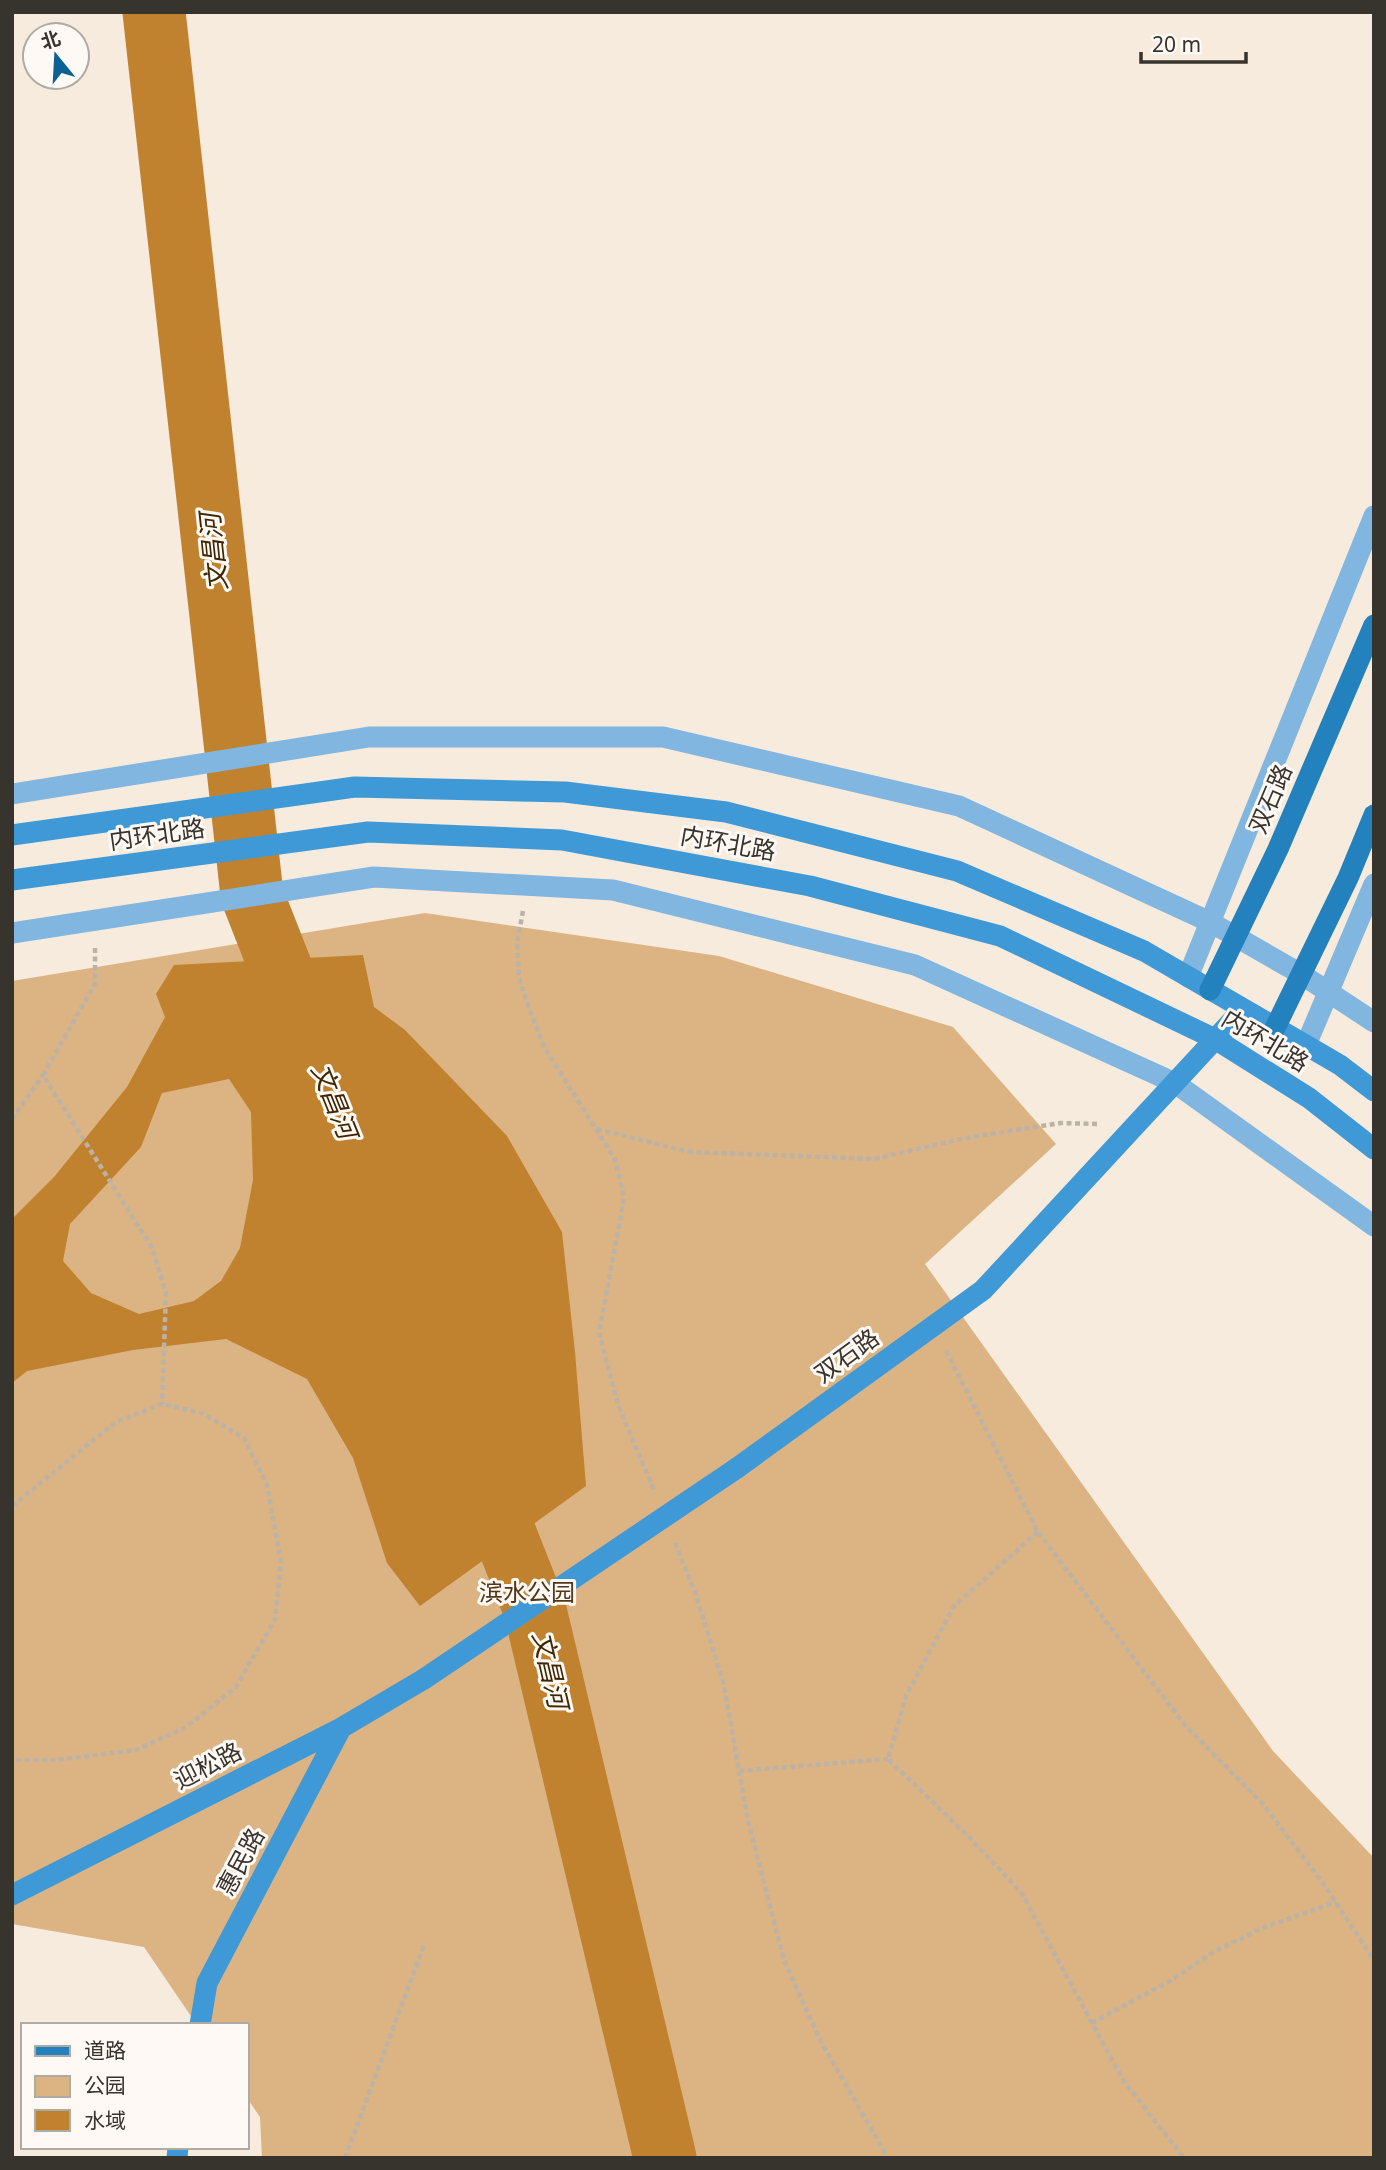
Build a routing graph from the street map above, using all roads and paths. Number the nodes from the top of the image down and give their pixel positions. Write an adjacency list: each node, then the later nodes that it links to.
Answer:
1 (1374, 516): 10 (street)
2 (1374, 625): 12 (main road, 双石路)
3 (12, 794): 10 (street)
4 (1374, 815): 13 (main road)
5 (12, 835): 14 (main road, 内环北路)
6 (12, 880): 20 (main road, 内环北路)
7 (1374, 884): 16 (street)
8 (528, 886): 9 (street); 23 (street); 27 (path)
9 (94, 921): 11 (street); 22 (path)
10 (1210, 922): 12 (street); 14 (street)
11 (12, 933)
12 (1236, 936): 13 (street); 15 (main road, 双石路)
13 (1301, 975): 16 (street); 19 (main road)
14 (1188, 977): 15 (main road, 内环北路)
15 (1210, 989): 17 (main road, 内环北路)
16 (1328, 992): 18 (street); 21 (street)
17 (1243, 1009): 19 (main road, 内环北路); 20 (main road, 双石路)
18 (1374, 1021)
19 (1275, 1028): 21 (main road, 内环北路)
20 (1215, 1039): 23 (main road, 双石路); 28 (main road, 内环北路)
21 (1306, 1045): 24 (main road, 内环北路)
22 (43, 1075): 25 (path); 31 (path)
23 (1175, 1083): 26 (main road, 双石路); 29 (street)
24 (1374, 1091)
25 (12, 1119)
26 (1136, 1125): 27 (path); 30 (main road, 双石路)
27 (596, 1128): 32 (path)
28 (1374, 1149)
29 (1374, 1226)
30 (934, 1326): 34 (path); 36 (main road, 双石路, bridge)
31 (162, 1404): 33 (path); 39 (path)
32 (657, 1497)
33 (12, 1506)
34 (1038, 1532): 38 (path); 42 (path)
35 (671, 1533): 40 (path)
36 (424, 1679): 37 (main road, 迎松路)
37 (341, 1728): 41 (main road, 迎松路); 45 (main road, 惠民路)
38 (888, 1759): 40 (path); 46 (path)
39 (12, 1760)
40 (739, 1771): 48 (path)
41 (12, 1895)
42 (1336, 1902): 44 (path); 46 (path)
43 (424, 1945): 47 (path)
44 (1374, 1960)
45 (200, 2023)
46 (1092, 2023): 49 (path)
47 (345, 2158)
48 (888, 2158)
49 (1184, 2158)

